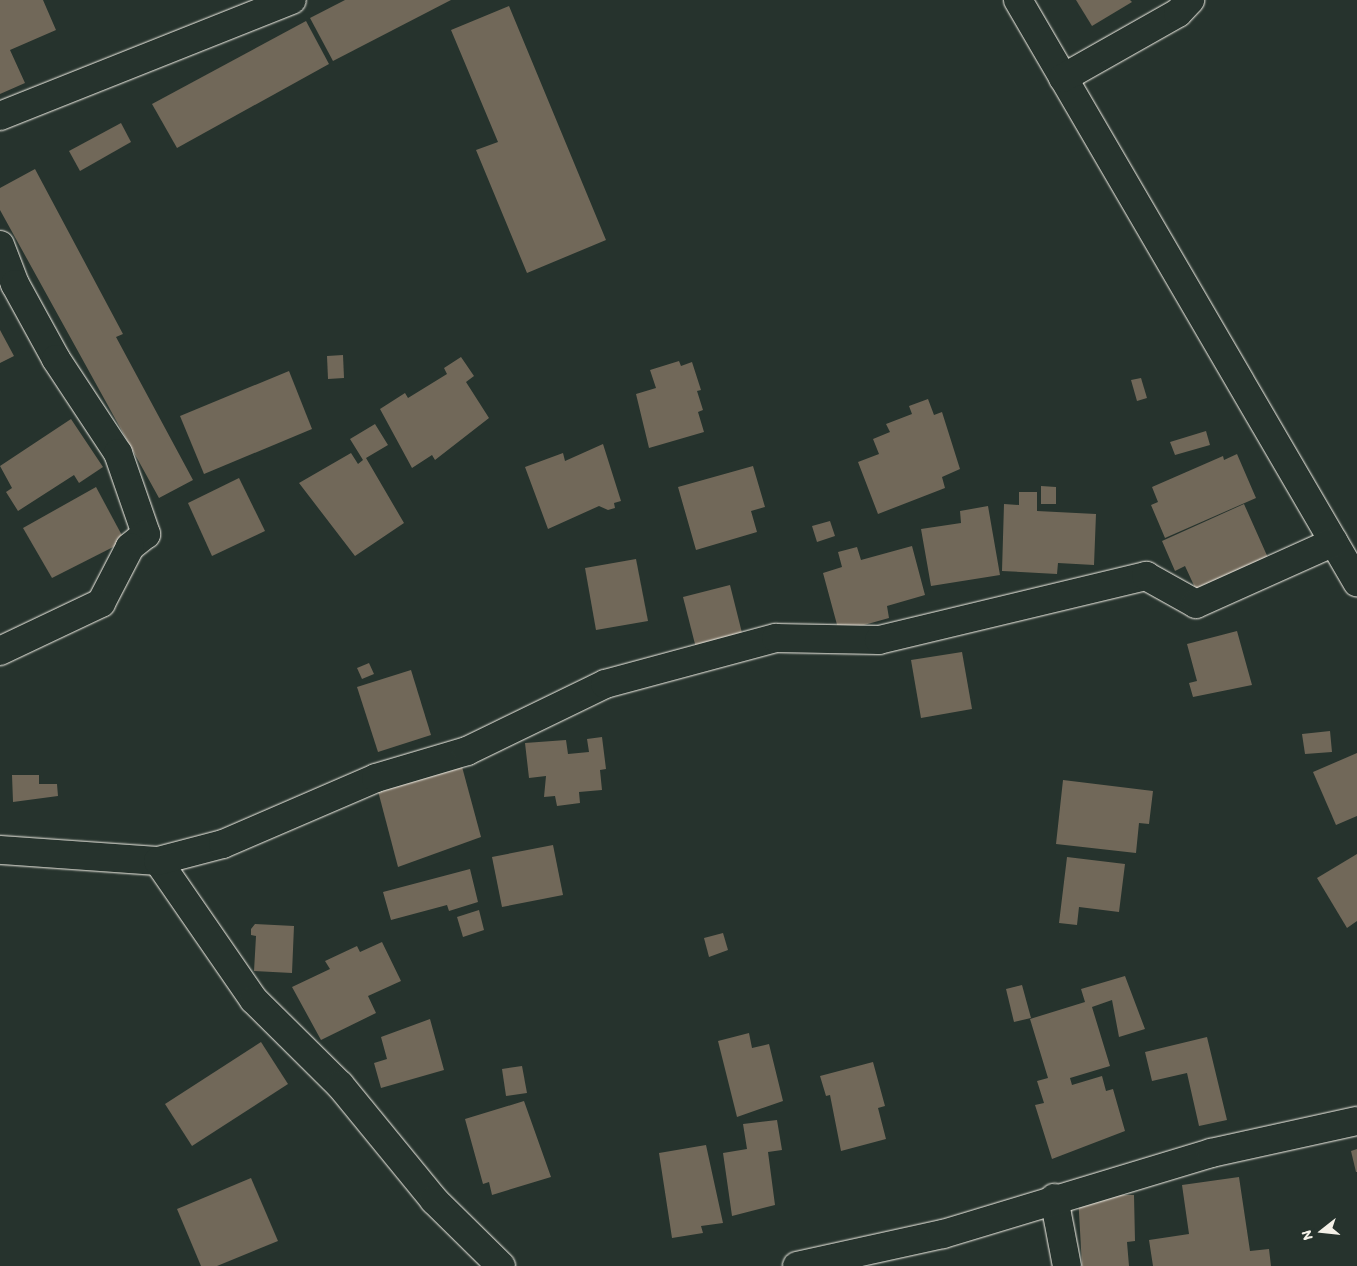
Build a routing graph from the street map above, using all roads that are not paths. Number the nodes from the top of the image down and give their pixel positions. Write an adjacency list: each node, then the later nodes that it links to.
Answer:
1 (292, 0): 5 (street)
2 (1018, 0): 4 (street)
3 (1190, 0): 4 (street)
4 (1063, 78): 7 (street)
5 (0, 116)
6 (0, 245): 9 (street)
7 (1334, 542): 8 (street); 11 (street)
8 (1357, 582)
9 (0, 651)
10 (0, 850): 11 (street)
11 (158, 861): 14 (street)
12 (1357, 1121): 13 (street)
13 (1054, 1198): 15 (street); 16 (street)
14 (501, 1266)
15 (797, 1266)
16 (1067, 1266)

